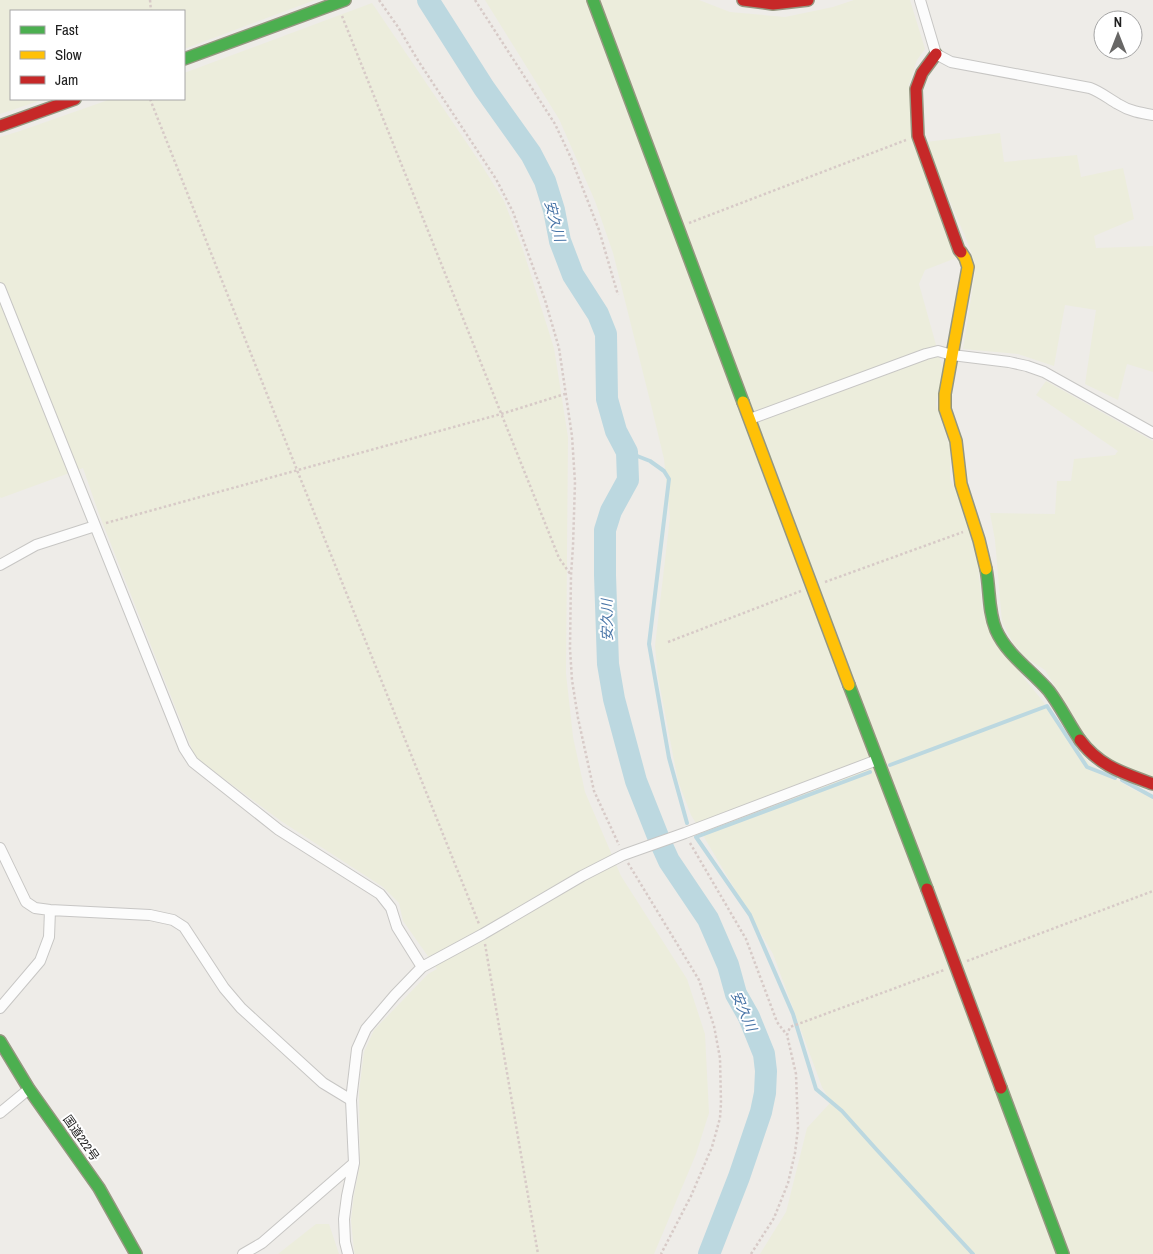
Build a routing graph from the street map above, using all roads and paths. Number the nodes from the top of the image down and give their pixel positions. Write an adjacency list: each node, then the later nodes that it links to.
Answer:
1 (379, 0): 19 (path)
2 (475, 0): 17 (path)
3 (593, 0): 15 (main road)
4 (743, 0): 5 (main road)
5 (808, 0)
6 (920, 0): 8 (street)
7 (341, 1): 9 (main road); 20 (path)
8 (936, 54): 12 (street); 14 (main road)
9 (185, 59)
10 (72, 100): 13 (main road)
11 (150, 100): 23 (path)
12 (1153, 115)
13 (0, 126)
14 (918, 136): 15 (path); 18 (main road)
15 (678, 227): 21 (main road)
16 (0, 288): 24 (street)
17 (618, 295)
18 (952, 355): 21 (street); 22 (street); 25 (main road)
19 (565, 394): 20 (path); 27 (path)
20 (501, 414): 23 (path); 27 (path)
21 (750, 418): 28 (main road)
22 (1153, 433)
23 (297, 470): 24 (path); 37 (path)
24 (95, 526): 26 (street); 39 (street)
25 (976, 527): 28 (path); 31 (main road)
26 (0, 565)
27 (571, 575): 34 (path)
28 (813, 587): 29 (path); 30 (main road)
29 (668, 642)
30 (878, 760): 32 (street); 38 (main road)
31 (1153, 784)
32 (685, 833): 34 (street); 41 (path)
33 (0, 848): 36 (street)
34 (624, 855): 37 (street); 51 (path)
35 (1153, 891): 38 (path)
36 (50, 910): 40 (street); 44 (street)
37 (483, 934): 39 (street); 50 (path)
38 (956, 966): 41 (path); 53 (main road)
39 (422, 967): 44 (street)
40 (0, 1008)
41 (787, 1035): 52 (path)
42 (0, 1041): 43 (main road, 国道222号)
43 (29, 1089): 45 (street); 47 (main road, 国道222号)
44 (351, 1100): 46 (street)
45 (0, 1113)
46 (354, 1163): 48 (street); 49 (street)
47 (136, 1254)
48 (243, 1254)
49 (348, 1254)
50 (538, 1254)
51 (661, 1254)
52 (751, 1254)
53 (1063, 1254)

